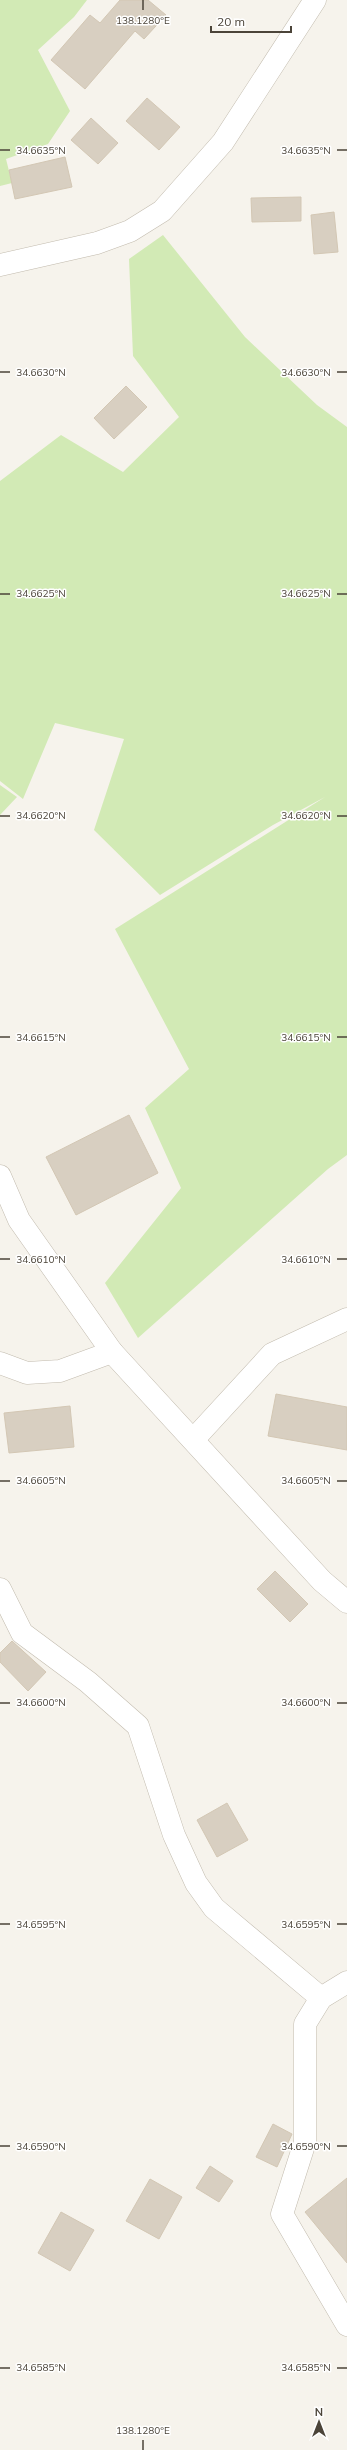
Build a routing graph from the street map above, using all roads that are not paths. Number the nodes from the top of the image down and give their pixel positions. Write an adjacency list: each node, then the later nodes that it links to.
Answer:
1 (316, 0): 2 (street)
2 (0, 265)
3 (0, 1176): 5 (street)
4 (347, 1319): 7 (street)
5 (112, 1352): 6 (street); 7 (street)
6 (0, 1363)
7 (193, 1440): 9 (street)
8 (0, 1589): 11 (street)
9 (347, 1602)
10 (347, 1982): 11 (street)
11 (321, 1998): 12 (street)
12 (347, 2324)

